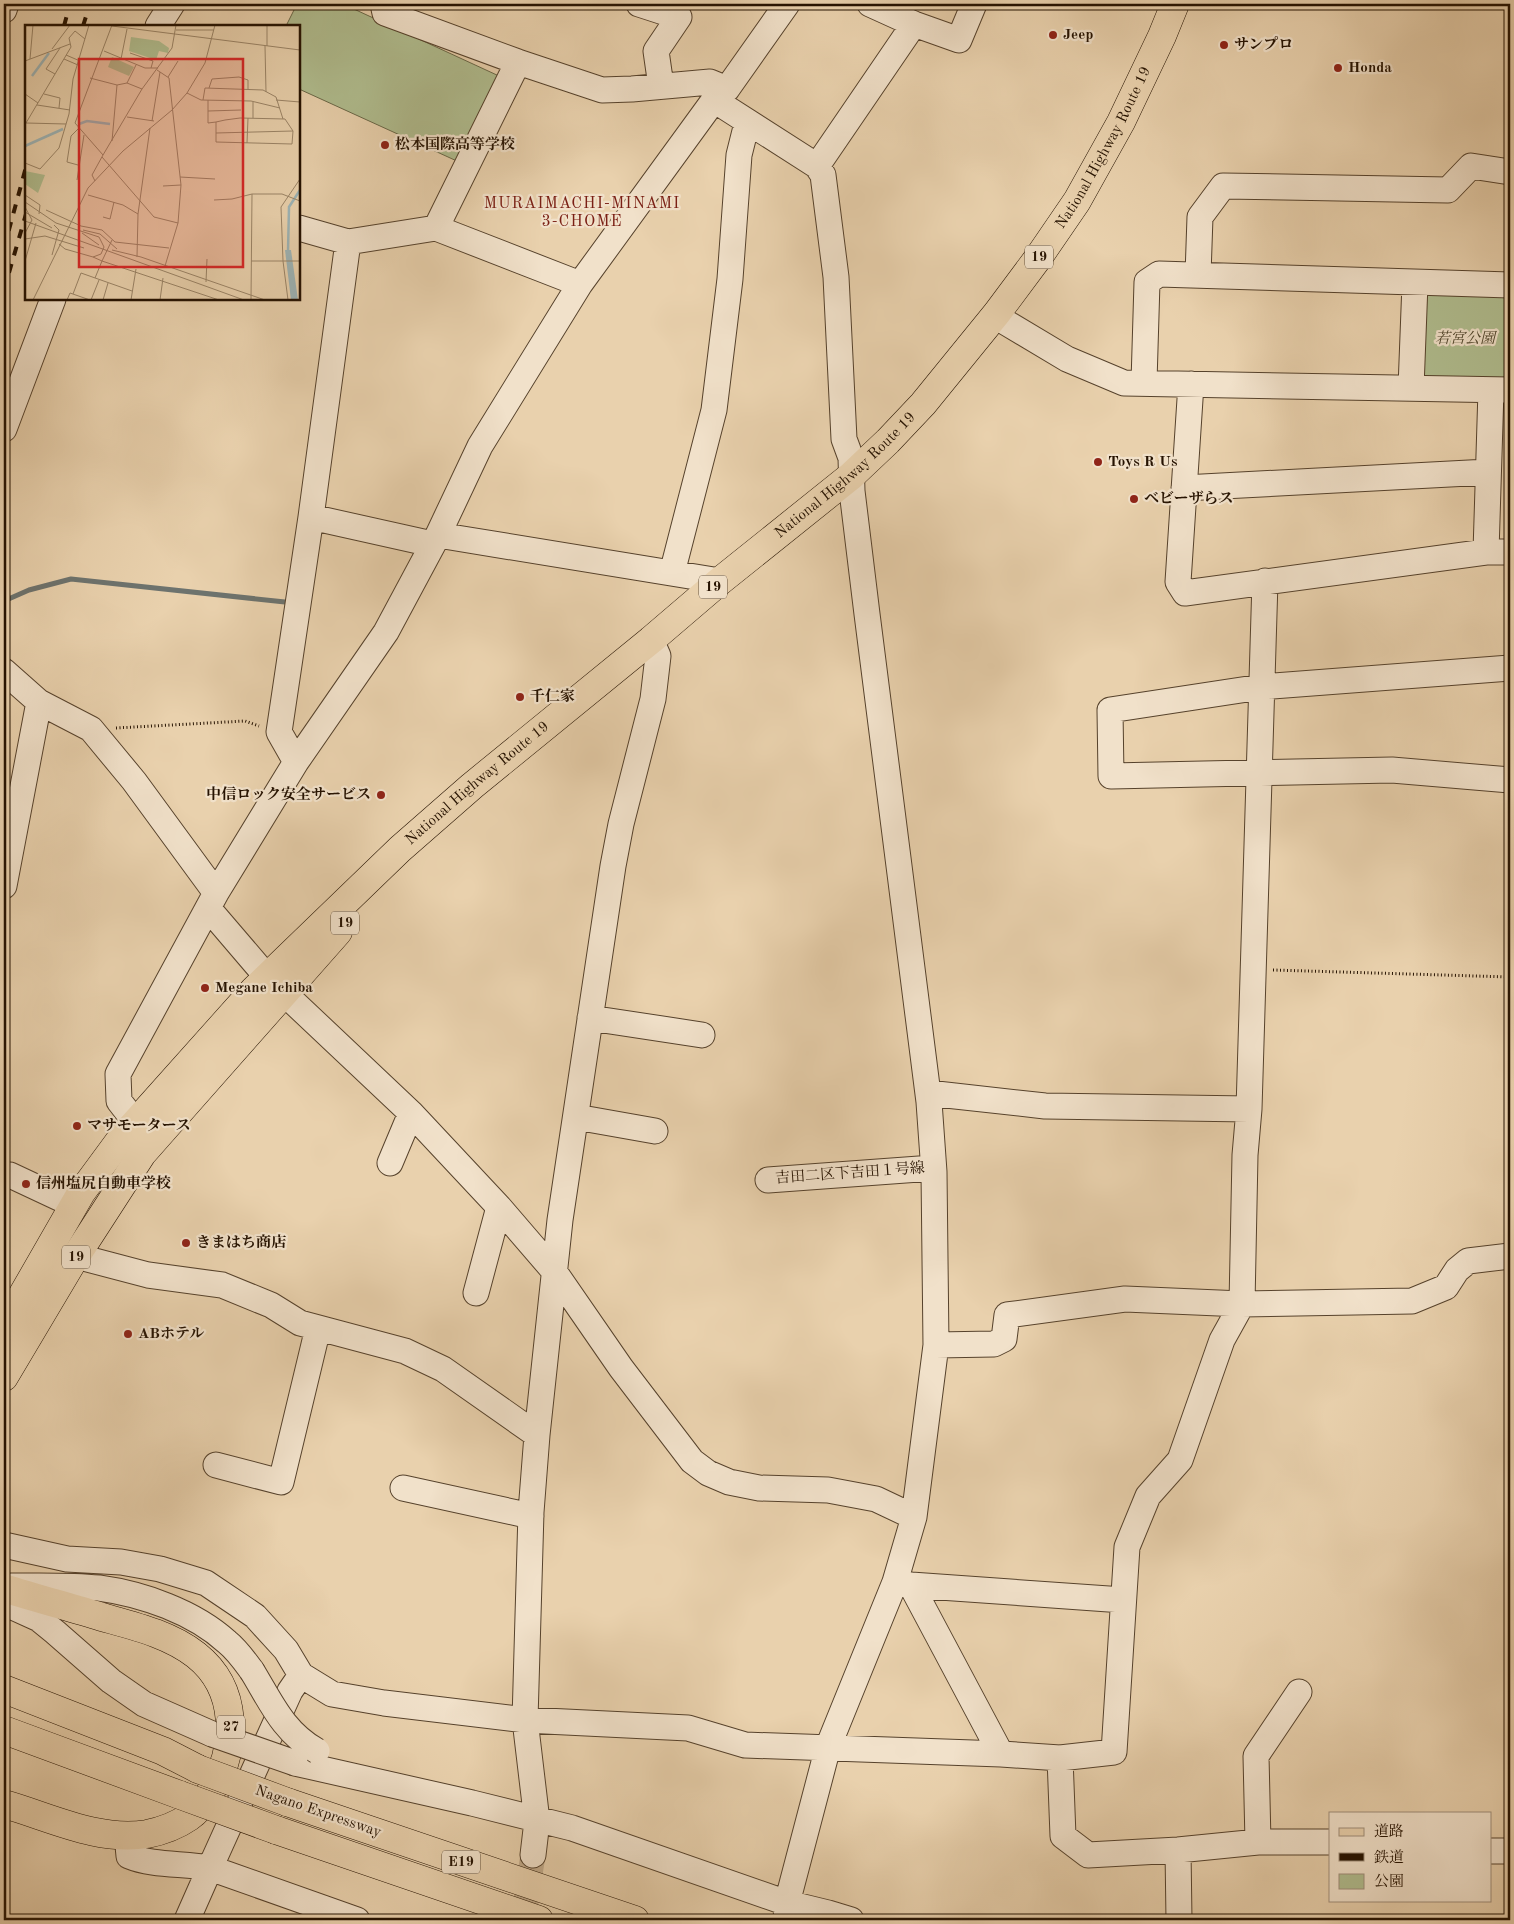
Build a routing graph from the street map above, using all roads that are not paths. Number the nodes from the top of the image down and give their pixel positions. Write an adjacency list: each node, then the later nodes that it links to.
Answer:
1 (6, 4): 9 (street)
2 (172, 4): 11 (street)
3 (382, 4): 12 (street)
4 (639, 4): 13 (street)
5 (787, 4): 14 (street)
6 (870, 4): 10 (street)
7 (974, 4): 10 (street)
8 (1175, 4): 26 (main road, National Highway Route 19 / 19)
9 (4, 10)
10 (914, 24): 16 (street)
11 (159, 25)
12 (518, 62): 13 (street); 19 (street)
13 (661, 86): 14 (street)
14 (721, 95): 15 (street); 23 (street)
15 (747, 123): 16 (street); 39 (street)
16 (817, 166): 33 (street)
17 (1510, 172): 21 (street)
18 (300, 228): 20 (street)
19 (436, 228): 20 (street); 23 (street)
20 (348, 242): 35 (street)
21 (1198, 275): 22 (street); 27 (street)
22 (1415, 283): 24 (street); 29 (street)
23 (580, 284): 36 (street)
24 (1510, 285)
25 (53, 300): 31 (street)
26 (997, 313): 27 (street); 33 (main road, National Highway Route 19 / 19)
27 (1144, 382): 28 (street)
28 (1191, 384): 29 (street); 34 (street)
29 (1412, 388): 30 (street)
30 (1501, 390): 32 (street)
31 (4, 429)
32 (1488, 472): 34 (street); 37 (street)
33 (851, 476): 40 (main road, National Highway Route 19 / 19); 56 (street)
34 (1184, 488): 41 (street)
35 (312, 517): 36 (street); 47 (street)
36 (435, 540): 39 (street); 47 (street)
37 (1486, 552): 38 (street); 41 (street)
38 (1510, 552)
39 (672, 573): 40 (street)
40 (720, 581): 42 (main road, National Highway Route 19 / 19)
41 (1265, 581): 45 (street)
42 (651, 640): 53 (main road, National Highway Route 19 / 19); 54 (street)
43 (1510, 668): 45 (street)
44 (4, 670): 46 (street)
45 (1261, 688): 48 (street); 48 (street)
46 (40, 702): 50 (street); 52 (street)
47 (296, 762): 52 (street)
48 (1258, 773): 49 (street); 57 (street)
49 (1510, 780)
50 (9, 831): 51 (street)
51 (4, 886)
52 (212, 901): 53 (street); 61 (street)
53 (276, 985): 58 (street); 61 (main road, National Highway Route 19 / 19)
54 (590, 1018): 55 (street); 59 (street)
55 (702, 1035)
56 (928, 1093): 57 (street); 63 (street)
57 (1249, 1110): 72 (street)
58 (411, 1113): 62 (street); 67 (street)
59 (576, 1117): 60 (street); 70 (street)
60 (655, 1131)
61 (145, 1132): 66 (main road, National Highway Route 19 / 19); 68 (main road, National Highway Route 19 / 19)
62 (390, 1163)
63 (934, 1168): 65 (street, 吉田二区下吉田１号線); 75 (street)
64 (4, 1175): 66 (street)
65 (768, 1180)
66 (74, 1205): 73 (main road, National Highway Route 19 / 19)
67 (499, 1207): 70 (street); 71 (street)
68 (76, 1256): 74 (street); 76 (main road, National Highway Route 19 / 19)
69 (1510, 1256): 72 (street)
70 (554, 1271): 77 (street); 81 (street)
71 (476, 1293)
72 (1242, 1304): 75 (street); 85 (street)
73 (4, 1327)
74 (318, 1328): 77 (street); 78 (street)
75 (936, 1346): 81 (street)
76 (4, 1377)
77 (537, 1434): 80 (street)
78 (216, 1465)
79 (403, 1488): 80 (street)
80 (531, 1516): 91 (street)
81 (914, 1517): 83 (street)
82 (4, 1545): 87 (street)
83 (903, 1584): 85 (street); 94 (street); 95 (street)
84 (4, 1587): 99 (street, bridge); 102 (main road, 27)
85 (1123, 1600): 96 (street)
86 (4, 1603): 99 (street, bridge)
87 (300, 1675): 91 (street); 109 (street)
88 (4, 1690): 97 (main road)
89 (1298, 1692): 103 (street)
90 (4, 1698): 97 (main road, Nagano Expressway / E19)
91 (525, 1720): 94 (street); 101 (street)
92 (4, 1730): 98 (main road, Nagano Expressway / E19)
93 (4, 1739): 98 (main road)
94 (828, 1747): 95 (street); 110 (street)
95 (1001, 1754): 96 (street)
96 (1060, 1758): 105 (street)
97 (198, 1770): 114 (main road, Nagano Expressway / E19, bridge)
98 (149, 1784): 113 (main road, Nagano Expressway / E19, bridge)
99 (472, 1803): 101 (street)
100 (6, 1805): 102 (main road, 27)
101 (537, 1821): 108 (street); 110 (street)
102 (127, 1835): 109 (street)
103 (1258, 1842): 104 (street); 105 (street)
104 (1329, 1842)
105 (1178, 1850): 116 (street)
106 (1492, 1851): 107 (street)
107 (1510, 1851)
108 (534, 1855)
109 (210, 1868): 111 (street); 112 (street)
110 (786, 1912): 115 (street)
111 (187, 1920)
112 (357, 1920)
113 (539, 1920)
114 (635, 1920)
115 (851, 1920)
116 (1179, 1920)

